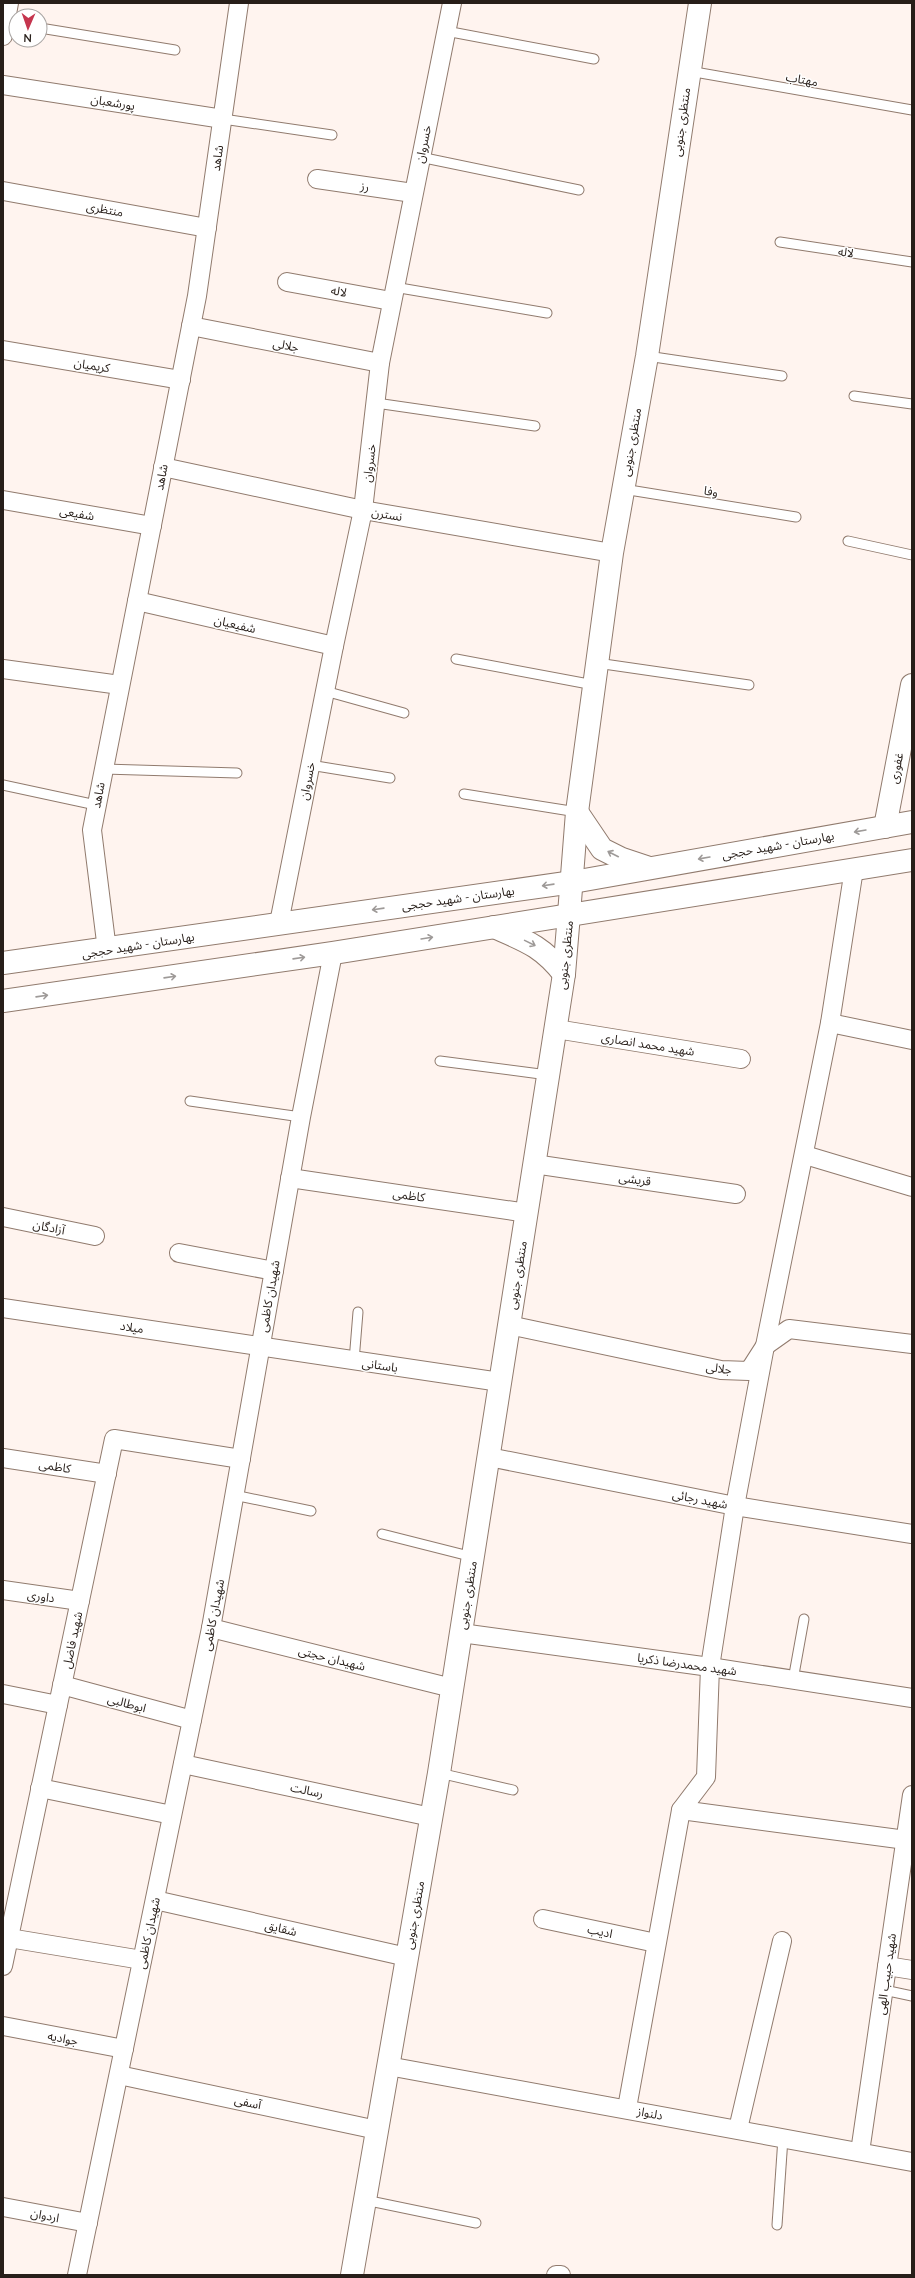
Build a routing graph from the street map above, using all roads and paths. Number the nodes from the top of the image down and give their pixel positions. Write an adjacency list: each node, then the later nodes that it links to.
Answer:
1 (239, 3): 11 (street, شاهد)
2 (452, 3): 5 (street, خسروان)
3 (700, 3): 8 (main road, منتظری جنوبی)
4 (48, 29): 6 (lane)
5 (446, 32): 7 (lane); 13 (street, خسروان)
6 (175, 50)
7 (594, 59)
8 (689, 71): 10 (lane, مهتاب); 26 (main road, منتظری جنوبی)
9 (3, 85): 11 (street, پورشعبان)
10 (912, 110)
11 (222, 119): 12 (lane); 18 (street, شاهد)
12 (332, 135)
13 (420, 157): 15 (lane); 17 (street, خسروان)
14 (317, 179): 17 (street, رز)
15 (579, 190)
16 (3, 191): 18 (street, منتظری)
17 (413, 192): 22 (street, خسروان)
18 (207, 228): 24 (street, شاهد)
19 (780, 242): 20 (lane, لاله)
20 (912, 262)
21 (288, 282): 22 (street, لاله)
22 (392, 294): 23 (lane); 27 (street, خسروان)
23 (547, 313)
24 (191, 326): 27 (street, جلالی); 29 (street, شاهد)
25 (3, 350): 29 (street, کریمیان)
26 (647, 356): 28 (lane); 35 (main road, منتظری جنوبی)
27 (380, 363): 31 (street, خسروان)
28 (782, 376)
29 (181, 380): 34 (street, شاهد)
30 (854, 396): 32 (lane)
31 (376, 403): 33 (lane); 37 (street, خسروان)
32 (912, 404)
33 (535, 426)
34 (164, 467): 37 (street, نسترن); 39 (street, شاهد)
35 (623, 489): 38 (lane, وفا); 41 (main road, منتظری جنوبی)
36 (3, 500): 39 (street, شفیعی)
37 (363, 510): 41 (street, نسترن); 44 (street, خسروان)
38 (796, 517)
39 (152, 526): 43 (street, شاهد)
40 (848, 541): 42 (lane)
41 (612, 553): 46 (main road, منتظری جنوبی)
42 (912, 555)
43 (137, 601): 44 (street, شفیعیان); 48 (street, شاهد)
44 (334, 646): 52 (street, خسروان)
45 (456, 659): 49 (lane)
46 (597, 663): 49 (main road, منتظری جنوبی); 50 (lane)
47 (3, 669): 48 (street)
48 (120, 685): 55 (street, شاهد)
49 (594, 685): 61 (main road, منتظری جنوبی)
50 (749, 685)
51 (912, 685): 63 (main road, غفوری)
52 (325, 691): 53 (lane); 54 (street, خسروان)
53 (404, 713)
54 (310, 765): 57 (lane); 69 (street, خسروان)
55 (104, 768): 56 (lane); 60 (street, شاهد)
56 (237, 774)
57 (390, 778)
58 (3, 785): 60 (lane)
59 (464, 794): 61 (lane)
60 (96, 805): 71 (street, شاهد)
61 (577, 812): 65 (main road, one-way to 61); 67 (main road, منتظری جنوبی)
62 (912, 822): 63 (main road, بهارستان - شهید حججی)
63 (885, 827): 65 (main road, بهارستان - شهید حججی, one-way to 65)
64 (912, 860): 66 (main road)
65 (649, 868): 67 (main road, بهارستان - شهید حججی)
66 (854, 869): 68 (main road); 76 (street)
67 (573, 882): 68 (main road, منتظری جنوبی); 69 (main road, بهارستان - شهید حججی, one-way to 69)
68 (569, 914): 70 (main road); 74 (main road, منتظری جنوبی)
69 (279, 923): 71 (main road, بهارستان - شهید حججی)
70 (494, 927): 72 (main road, one-way to 70); 74 (main road, one-way to 74)
71 (107, 950): 73 (main road, بهارستان - شهید حججی)
72 (333, 953): 75 (main road, one-way to 72); 83 (street, شهیدان کاظمی)
73 (3, 963)
74 (564, 974): 77 (main road, منتظری جنوبی)
75 (3, 1001)
76 (830, 1024): 78 (street); 84 (street)
77 (556, 1029): 79 (street, شهید محمد انصاری); 81 (main road, منتظری جنوبی)
78 (912, 1040)
79 (741, 1058)
80 (440, 1061): 81 (lane)
81 (548, 1075): 85 (main road, منتظری جنوبی)
82 (190, 1101): 83 (lane)
83 (301, 1117): 86 (street, شهیدان کاظمی)
84 (805, 1155): 87 (street); 98 (street)
85 (534, 1164): 88 (street, قریشی); 89 (main road, منتظری جنوبی)
86 (290, 1178): 89 (street, کاظمی); 93 (street, شهیدان کاظمی)
87 (912, 1187)
88 (736, 1194)
89 (527, 1213): 96 (main road, منتظری جنوبی)
90 (3, 1217): 91 (street, آزادگان)
91 (95, 1236)
92 (179, 1253): 93 (street)
93 (274, 1271): 99 (street, شهیدان کاظمی)
94 (3, 1308): 99 (street, میلاد)
95 (358, 1312): 100 (lane)
96 (509, 1325): 98 (street, جلالی); 101 (main road, منتظری جنوبی)
97 (912, 1344): 98 (street, جلالی)
98 (764, 1346): 107 (street)
99 (260, 1347): 100 (street, باستانی); 104 (street, شهیدان کاظمی)
100 (354, 1361): 101 (street, باستانی)
101 (500, 1382): 102 (main road, منتظری جنوبی)
102 (489, 1457): 107 (street, شهید رجائی); 111 (main road, منتظری جنوبی)
103 (3, 1458): 105 (street, کاظمی)
104 (241, 1459): 105 (street, شهید فاضل); 106 (street, شهیدان کاظمی)
105 (107, 1474): 113 (street, شهید فاضل)
106 (234, 1495): 108 (lane); 115 (street, شهیدان کاظمی)
107 (735, 1506): 110 (street, شهید رجائی); 117 (street)
108 (311, 1511)
109 (382, 1534): 111 (lane)
110 (912, 1534)
111 (473, 1557): 116 (main road, منتظری جنوبی)
112 (3, 1590): 113 (street, داوری)
113 (80, 1601): 119 (street, شهید فاضل)
114 (804, 1619): 118 (lane)
115 (211, 1628): 120 (street, شهیدان حجتی); 124 (street, شهیدان کاظمی)
116 (461, 1633): 117 (street, شهید محمدرضا ذکریا); 120 (main road, منتظری جنوبی)
117 (710, 1667): 118 (street, شهید محمدرضا ذکریا); 130 (street)
118 (793, 1680): 122 (street, شهید محمدرضا ذکریا)
119 (62, 1685): 123 (street, شهید فاضل); 124 (street, ابوطالبی)
120 (452, 1688): 126 (main road, منتظری جنوبی)
121 (3, 1694): 123 (street)
122 (912, 1698)
123 (58, 1705): 127 (street, شهید فاضل)
124 (192, 1720): 125 (street, شهیدان کاظمی)
125 (183, 1764): 131 (street, شهیدان کاظمی); 132 (street, رسالت)
126 (439, 1773): 128 (lane); 132 (main road, منتظری جنوبی)
127 (40, 1788): 131 (street); 136 (street, شهید فاضل)
128 (513, 1790)
129 (912, 1797): 133 (street, شهید حبیب الهی)
130 (681, 1810): 133 (street); 138 (street)
131 (172, 1815): 134 (street, شهیدان کاظمی)
132 (431, 1817): 139 (main road, منتظری جنوبی)
133 (906, 1840): 142 (street, شهید حبیب الهی)
134 (155, 1900): 139 (street, شقایق); 140 (street, شهیدان کاظمی)
135 (543, 1919): 138 (street, ادیب)
136 (9, 1938): 140 (street); 141 (street, شهید فاضل)
137 (782, 1941): 151 (street)
138 (656, 1944): 150 (street)
139 (407, 1957): 148 (main road, منتظری جنوبی)
140 (142, 1960): 147 (street, شهیدان کاظمی)
141 (3, 1966)
142 (887, 1966): 143 (street); 144 (street, شهید حبیب الهی)
143 (912, 1970)
144 (884, 1990): 145 (lane); 154 (street, شهید حبیب الهی)
145 (912, 1996)
146 (3, 2026): 147 (street, جوادیه)
147 (124, 2049): 149 (street, شهیدان کاظمی)
148 (388, 2066): 150 (street, دلنواز); 152 (main road, منتظری جنوبی)
149 (118, 2075): 152 (street, آسفی); 158 (street, شهیدان کاظمی)
150 (627, 2108): 151 (street, دلنواز)
151 (738, 2129): 153 (street, دلنواز)
152 (377, 2130): 156 (main road, منتظری جنوبی)
153 (783, 2138): 154 (street, دلنواز); 160 (lane)
154 (860, 2152): 155 (street, دلنواز)
155 (912, 2162)
156 (365, 2200): 159 (lane); 161 (main road, منتظری جنوبی)
157 (3, 2207): 158 (street, اردوان)
158 (88, 2224): 162 (street, شهیدان کاظمی)
159 (476, 2224)
160 (777, 2225)
161 (356, 2274)
162 (77, 2275)
163 (556, 2275): 164 (street)
164 (561, 2275)

